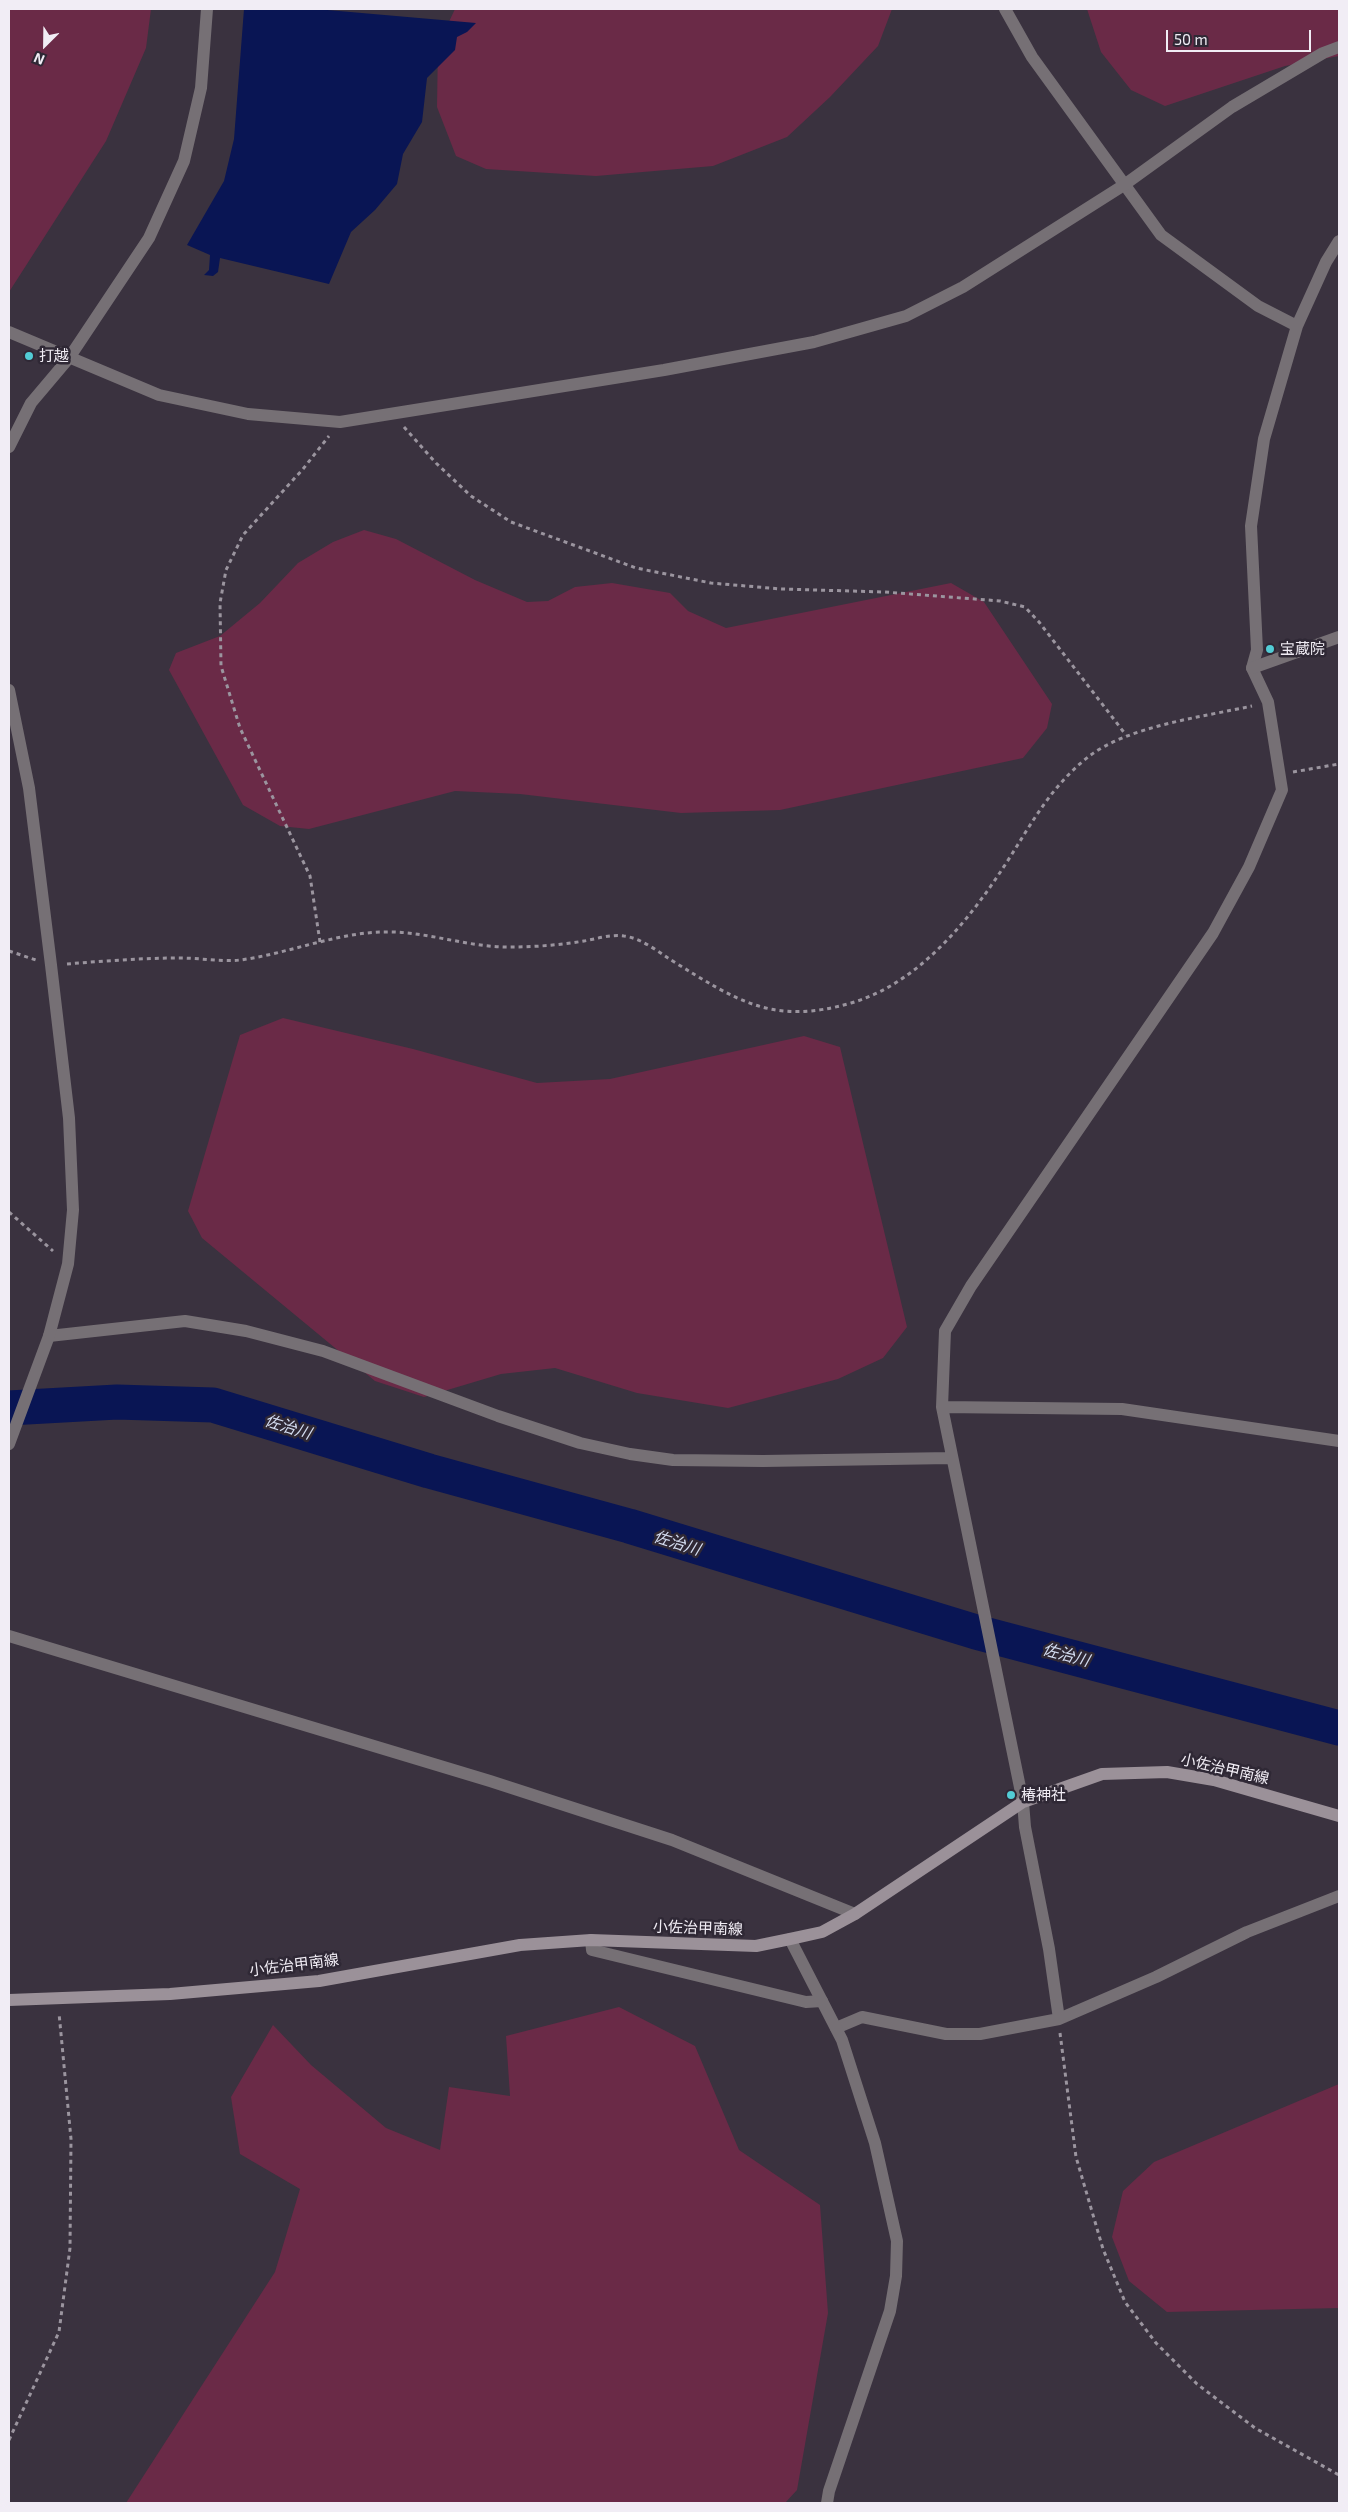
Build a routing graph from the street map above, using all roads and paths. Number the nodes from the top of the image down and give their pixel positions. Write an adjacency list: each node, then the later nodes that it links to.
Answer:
1 (207, 9): 8 (street)
2 (1004, 9): 4 (street)
3 (1339, 47): 4 (street)
4 (1124, 185): 6 (street); 9 (street)
5 (1339, 241): 6 (street)
6 (1296, 326): 13 (street)
7 (9, 332): 8 (street)
8 (69, 358): 10 (street); 11 (street)
9 (393, 414): 10 (street); 16 (path)
10 (340, 422): 19 (path)
11 (9, 447)
12 (1339, 637): 13 (street)
13 (1252, 668): 15 (street)
14 (9, 690): 21 (street)
15 (1268, 702): 16 (path); 18 (street)
16 (1126, 735): 19 (path)
17 (1339, 764): 18 (path)
18 (1279, 774): 25 (street)
19 (320, 942): 21 (path)
20 (9, 951): 21 (path)
21 (51, 965): 23 (street)
22 (9, 1212): 23 (path)
23 (68, 1264): 24 (street)
24 (49, 1336): 27 (street); 28 (street)
25 (942, 1407): 26 (street); 28 (street)
26 (1339, 1441)
27 (9, 1444)
28 (951, 1458): 30 (street)
29 (9, 1636): 33 (street)
30 (1023, 1802): 31 (main road, 小佐治甲南線); 33 (main road, 小佐治甲南線); 39 (street)
31 (1339, 1816)
32 (1339, 1896): 39 (street)
33 (855, 1914): 34 (main road, 小佐治甲南線)
34 (790, 1939): 35 (main road, 小佐治甲南線); 38 (street)
35 (591, 1940): 36 (main road, 小佐治甲南線); 38 (street)
36 (58, 1998): 37 (main road, 小佐治甲南線); 41 (path)
37 (9, 2000)
38 (822, 2001): 40 (street)
39 (1059, 2019): 40 (street); 42 (path)
40 (836, 2028): 44 (street)
41 (9, 2440)
42 (1338, 2475): 43 (path)
43 (1339, 2481)
44 (827, 2503)

